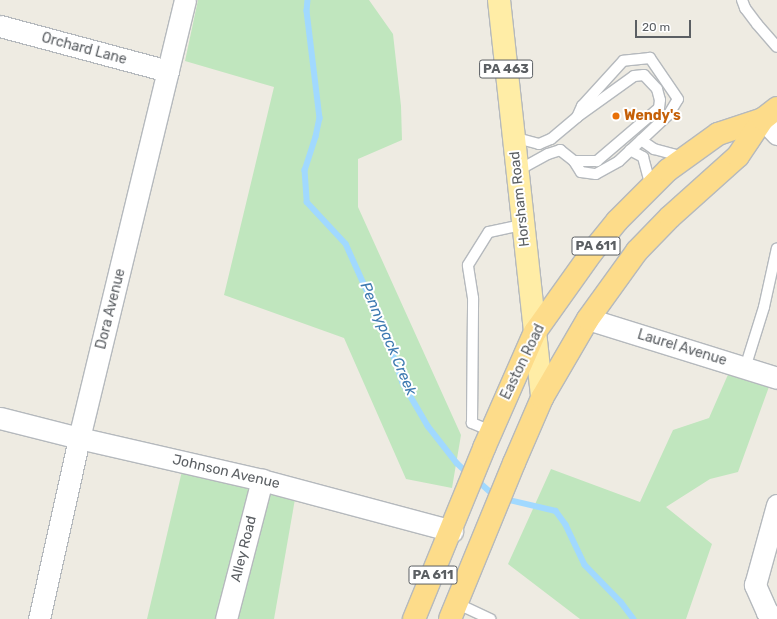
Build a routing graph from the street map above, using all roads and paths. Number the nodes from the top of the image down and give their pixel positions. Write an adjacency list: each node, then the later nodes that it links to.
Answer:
1 (185, 0): 6 (street, Dora Avenue)
2 (499, 0): 10 (main road, Horsham Road / PA 463)
3 (742, 0): 5 (lane)
4 (0, 26): 6 (street, Orchard Lane)
5 (777, 47)
6 (168, 71): 26 (street, Dora Avenue)
7 (577, 117): 9 (lane); 11 (lane); 15 (lane)
8 (772, 120): 14 (highway, Easton Road / PA 611); 20 (highway, Easton Road / PA 611)
9 (562, 130): 10 (lane); 12 (lane)
10 (513, 137): 16 (main road, Horsham Road / PA 463)
11 (641, 140): 13 (lane); 14 (lane)
12 (560, 150): 15 (lane); 16 (lane)
13 (630, 150): 15 (lane); 17 (lane)
14 (686, 157): 17 (highway, Easton Road / PA 611)
15 (574, 161)
16 (517, 171): 18 (main road, Horsham Road / PA 463)
17 (651, 187): 21 (highway, Easton Road / PA 611)
18 (523, 225): 21 (main road, Horsham Road / PA 463); 27 (lane)
19 (777, 248): 22 (lane)
20 (588, 319): 22 (street, Laurel Avenue); 24 (highway, Easton Road / PA 611)
21 (534, 332): 24 (main road, Horsham Road / PA 463); 27 (highway, Easton Road / PA 611)
22 (745, 368): 23 (street, Laurel Avenue)
23 (777, 378)
24 (542, 398): 31 (highway, Easton Road / PA 611)
25 (0, 418): 26 (street, Johnson Avenue)
26 (79, 438): 28 (street, Johnson Avenue); 32 (street, Dora Avenue)
27 (488, 440): 30 (highway, Easton Road / PA 611)
28 (262, 480): 30 (street, Johnson Avenue); 33 (street, Alley Road)
29 (777, 505): 36 (street)
30 (452, 531): 34 (highway, Easton Road / PA 611)
31 (453, 611): 35 (lane)
32 (39, 619)
33 (226, 619)
34 (414, 619)
35 (491, 619)
36 (775, 619)

